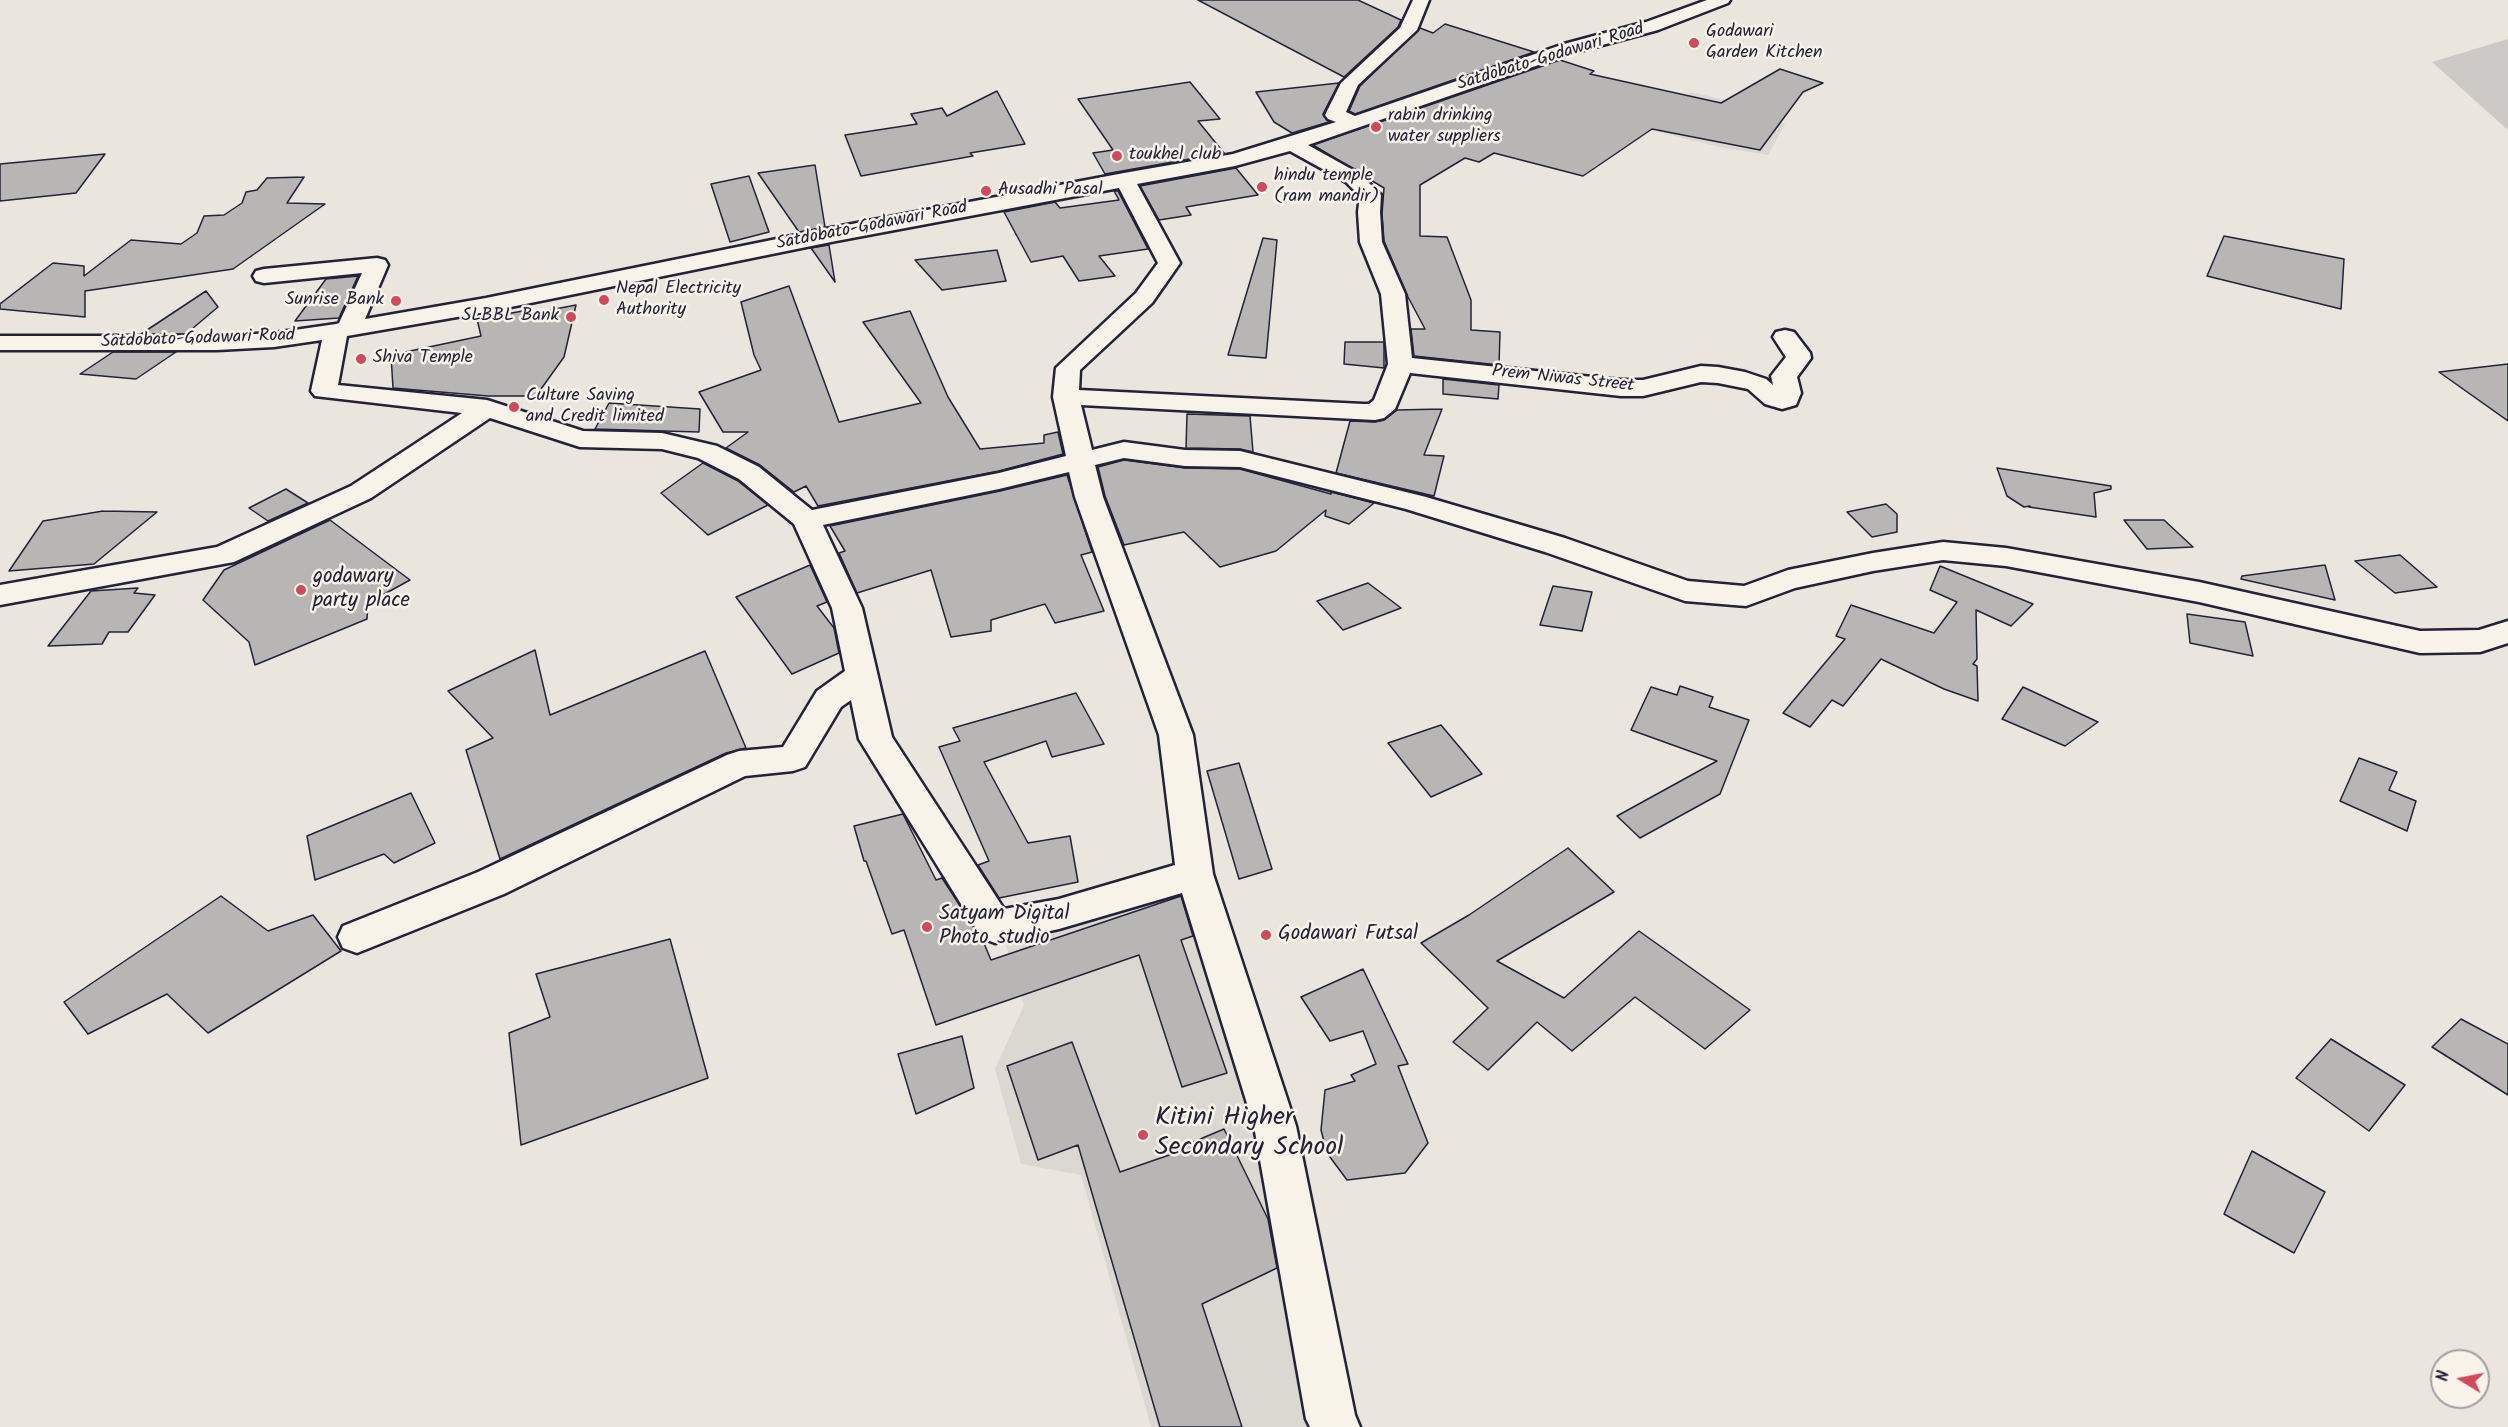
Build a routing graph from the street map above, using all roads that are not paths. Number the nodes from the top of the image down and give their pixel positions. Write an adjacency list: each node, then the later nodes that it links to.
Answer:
1 (1421, 0): 3 (street)
2 (1722, 0): 3 (street, Satdobato-Godawari Road)
3 (1353, 123): 4 (street, Satdobato-Godawari Road)
4 (1292, 144): 5 (street, Satdobato-Godawari Road); 10 (street)
5 (1124, 179): 7 (street, Satdobato-Godawari Road); 11 (street)
6 (264, 276): 7 (street)
7 (342, 330): 9 (street, Satdobato-Godawari Road); 12 (street)
8 (1785, 336): 10 (street, Prem Niwas Street)
9 (0, 343)
10 (1400, 364): 11 (street)
11 (1066, 397): 13 (street)
12 (487, 408): 14 (street); 15 (street)
13 (1082, 462): 14 (street); 16 (street); 18 (street)
14 (806, 520): 17 (street)
15 (0, 595)
16 (2508, 632)
17 (862, 675): 18 (street); 19 (street)
18 (1195, 874): 20 (street)
19 (357, 937)
20 (1335, 1427)

